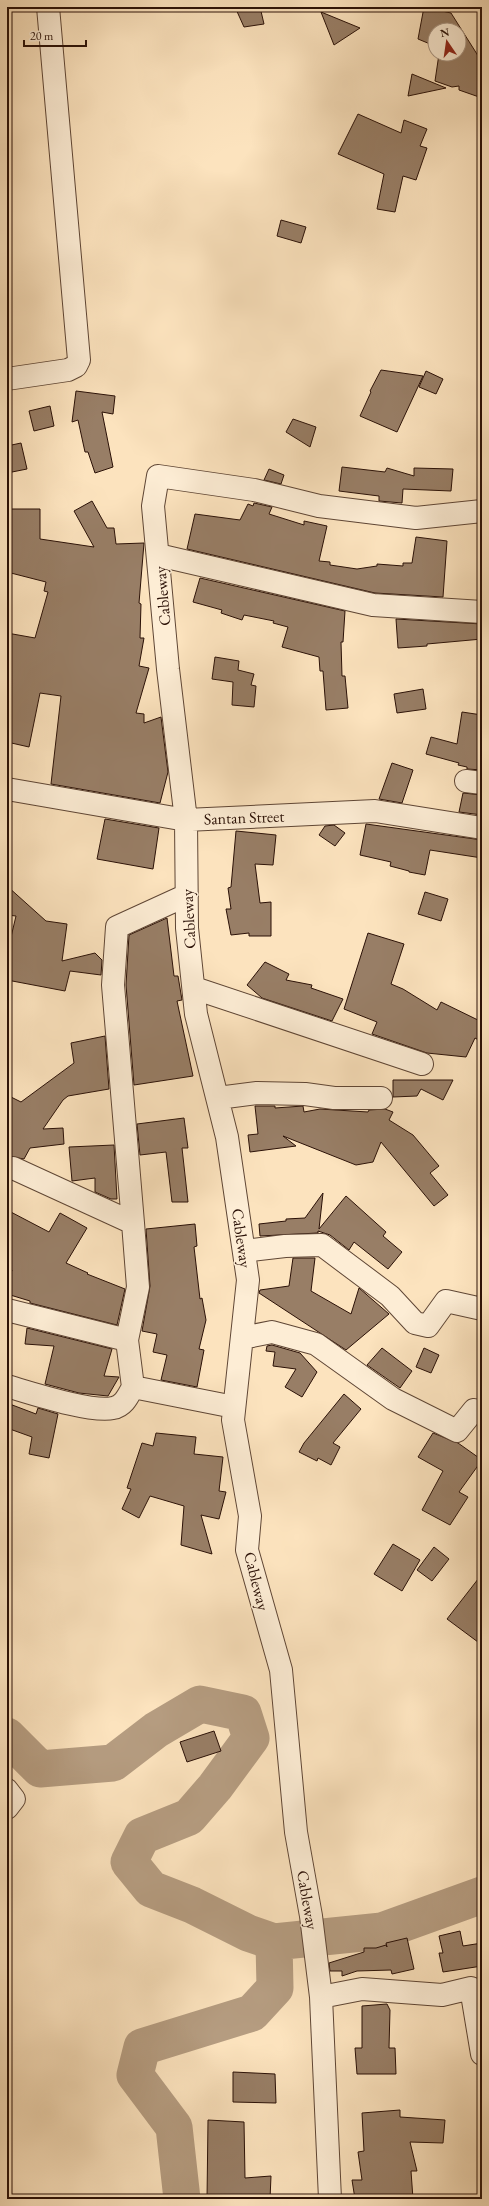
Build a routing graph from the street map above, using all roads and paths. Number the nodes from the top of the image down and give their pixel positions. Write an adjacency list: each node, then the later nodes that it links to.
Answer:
1 (48, 7): 2 (street)
2 (7, 379)
3 (482, 511): 4 (street, Cableway)
4 (158, 556): 5 (street); 7 (street, Cableway)
5 (482, 612)
6 (7, 789): 7 (street, Santan Street)
7 (186, 820): 8 (street, Santan Street); 9 (street, Cableway)
8 (482, 828)
9 (187, 895): 10 (street, Cableway); 15 (street)
10 (194, 988): 11 (street); 12 (street, Cableway)
11 (422, 1064)
12 (218, 1098): 13 (street); 16 (street, Cableway)
13 (381, 1098)
14 (13, 1168): 15 (street)
15 (133, 1223): 20 (street)
16 (244, 1251): 17 (street); 19 (street, Cableway)
17 (482, 1309)
18 (7, 1310): 20 (street)
19 (242, 1338): 23 (street, Cableway); 24 (street)
20 (127, 1340): 22 (street)
21 (7, 1386): 22 (street)
22 (133, 1387): 23 (street)
23 (234, 1407): 27 (street, Cableway)
24 (474, 1410)
25 (7, 1790): 26 (street)
26 (7, 1808)
27 (321, 1997): 28 (street); 29 (street, Cableway)
28 (482, 2054)
29 (330, 2199)

